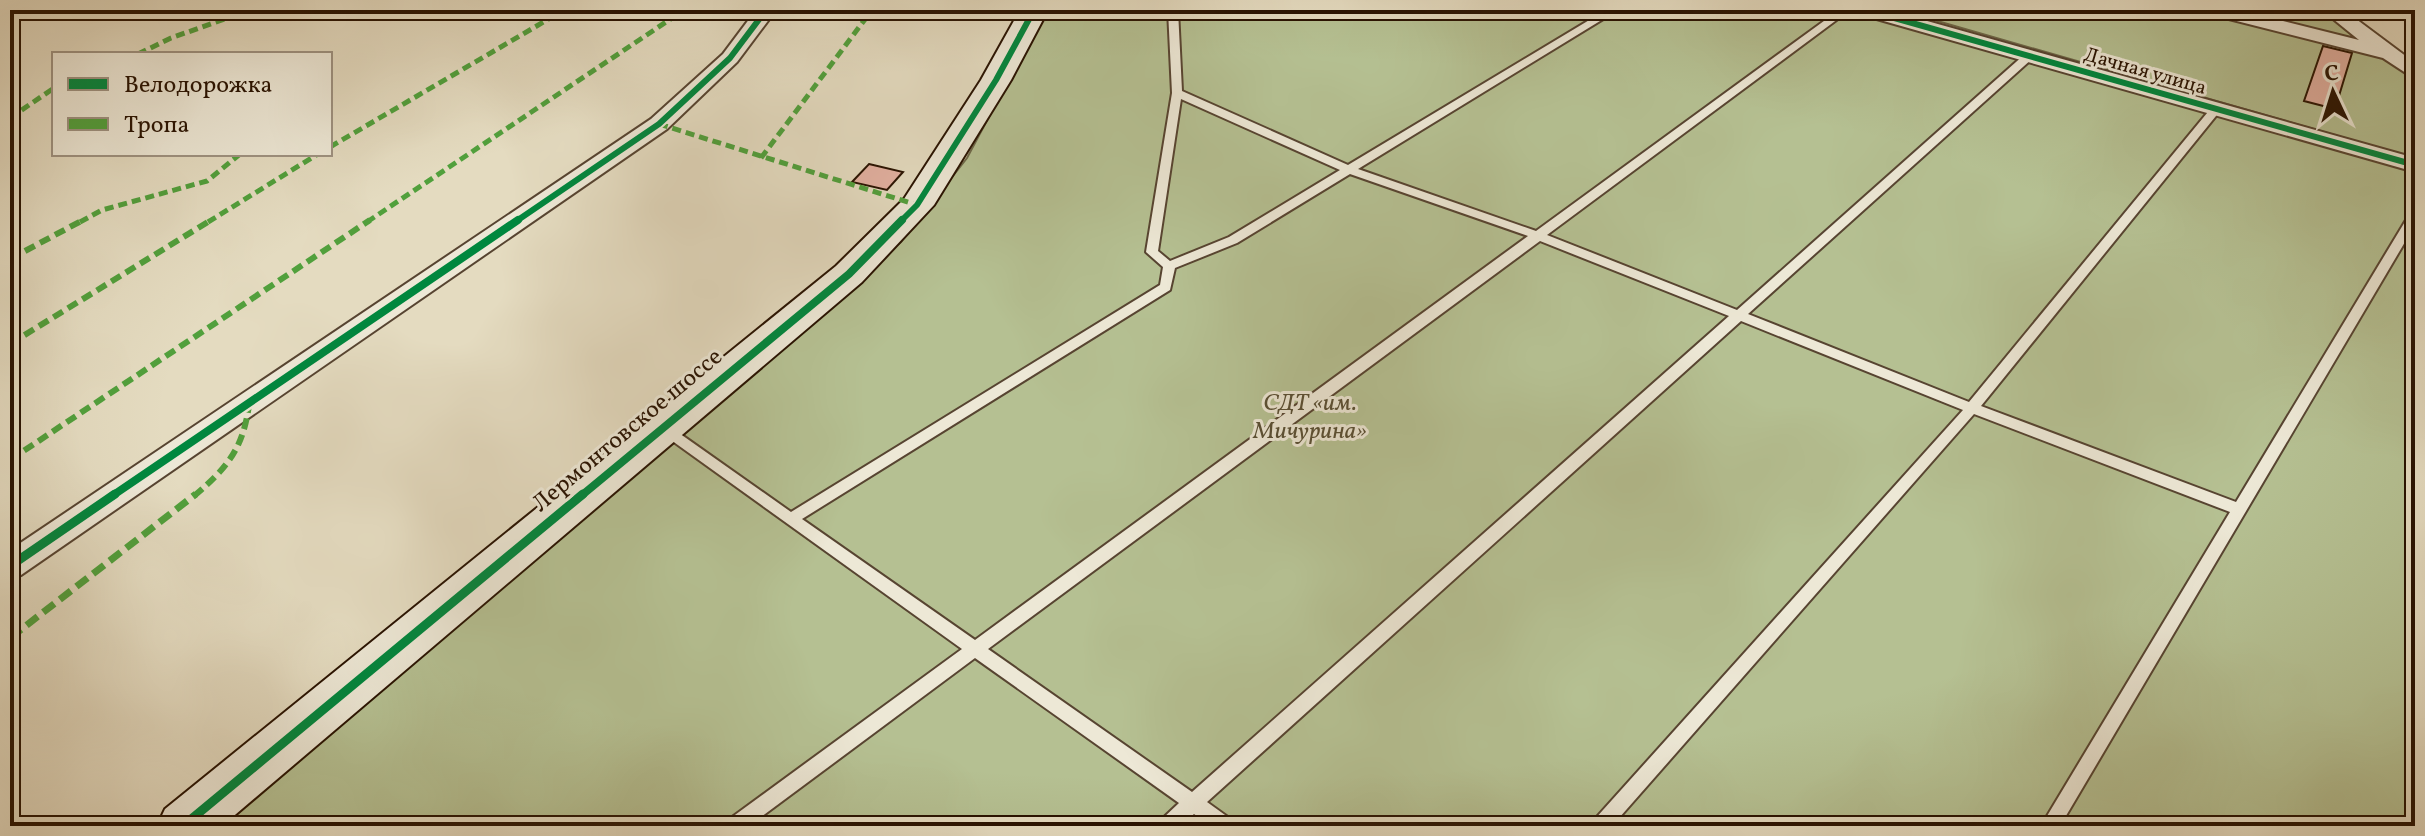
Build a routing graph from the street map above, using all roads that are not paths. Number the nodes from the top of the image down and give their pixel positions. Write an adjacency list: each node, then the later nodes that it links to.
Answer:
1 (766, 10): 24 (street)
2 (1034, 10): 21 (street, Лермонтовское шоссе)
3 (1173, 10): 12 (lane)
4 (1613, 10): 15 (lane)
5 (1845, 10): 17 (lane)
6 (1866, 10): 10 (street, Дачная улица)
7 (2216, 10): 9 (street)
8 (2332, 10): 9 (street)
9 (2390, 54): 11 (street)
10 (2029, 56): 13 (street, Дачная улица); 19 (lane)
11 (2415, 73)
12 (1177, 93): 15 (lane); 18 (lane)
13 (2216, 109): 14 (street, Дачная улица); 20 (lane)
14 (2415, 165)
15 (1349, 170): 17 (lane); 18 (lane)
16 (2415, 215): 22 (lane)
17 (1539, 236): 19 (lane); 25 (lane)
18 (1169, 266): 23 (lane)
19 (1740, 316): 20 (lane); 26 (lane)
20 (1972, 408): 22 (lane); 31 (lane)
21 (662, 429): 23 (lane); 27 (street, Лермонтовское шоссе)
22 (2239, 509): 32 (lane)
23 (791, 519): 25 (lane)
24 (10, 566)
25 (977, 651): 26 (lane); 28 (lane)
26 (1193, 803): 29 (lane); 30 (lane)
27 (183, 826)
28 (734, 826)
29 (1167, 826)
30 (1226, 826)
31 (1600, 826)
32 (2050, 826)

